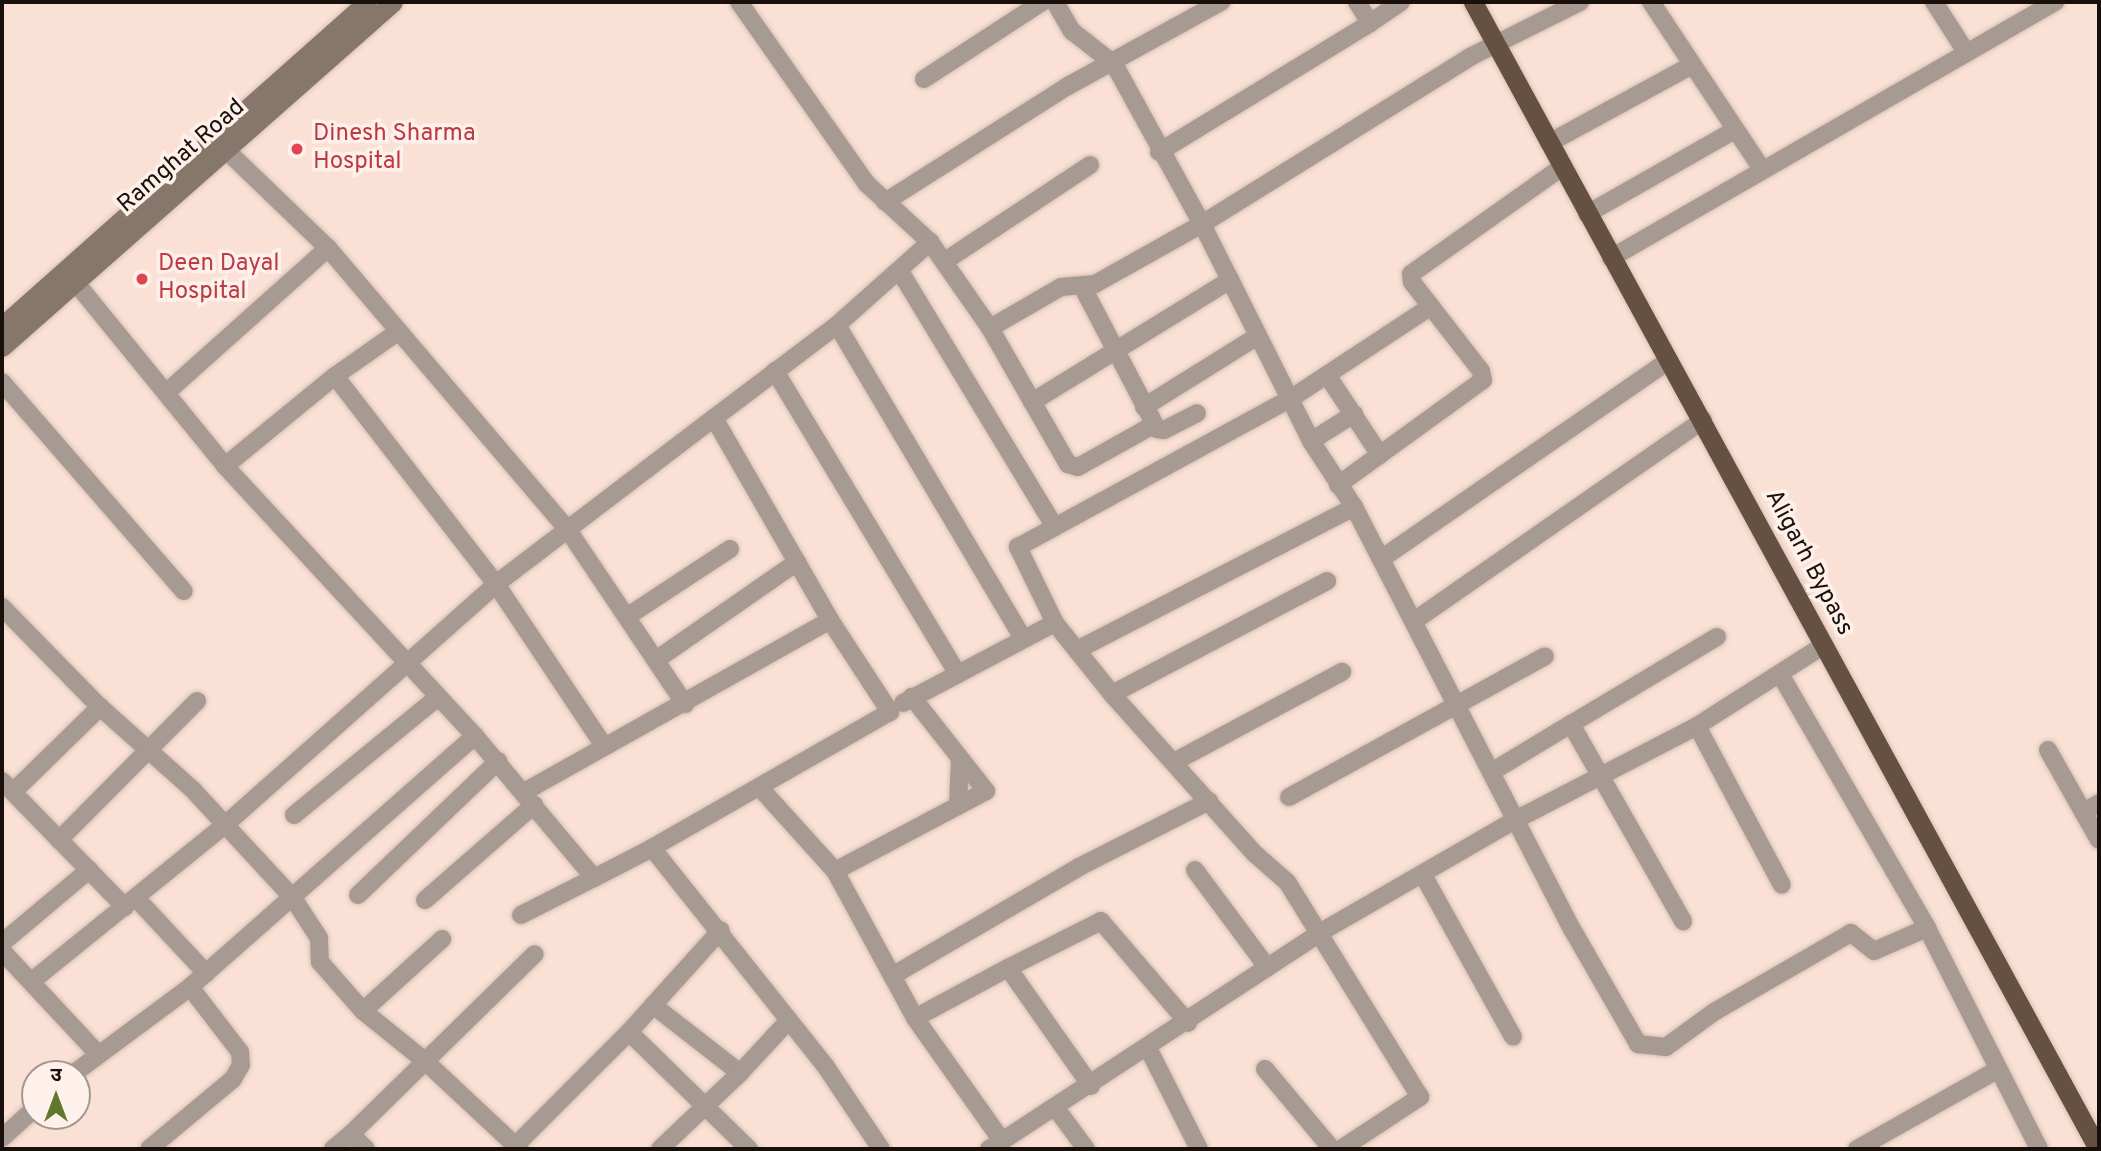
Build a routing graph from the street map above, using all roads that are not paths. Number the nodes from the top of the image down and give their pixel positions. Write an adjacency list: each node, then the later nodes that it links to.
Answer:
1 (367, 2): 41 (main road, Ramghat Road)
2 (393, 2): 23 (main road, Ramghat Road)
3 (739, 2): 28 (street)
4 (1042, 2): 20 (street)
5 (1055, 2): 18 (street)
6 (1221, 2): 18 (street)
7 (1357, 2): 15 (street)
8 (1401, 2): 15 (street)
9 (1473, 2): 16 (highway, Aligarh Bypass)
10 (1580, 2): 14 (street)
11 (1651, 2): 19 (street)
12 (1934, 2): 17 (street)
13 (2050, 3): 17 (street)
14 (1557, 7): 16 (street)
15 (1370, 23): 24 (street)
16 (1482, 51): 22 (highway, Aligarh Bypass); 30 (street)
17 (1966, 52): 27 (street)
18 (1114, 64): 24 (street); 28 (street)
19 (1692, 65): 21 (street); 22 (street)
20 (924, 79)
21 (1735, 130): 27 (street); 29 (street)
22 (1549, 143): 26 (highway, Aligarh Bypass)
23 (226, 150): 32 (street); 37 (main road, Ramghat Road)
24 (1159, 152): 30 (street)
25 (1090, 165): 34 (street)
26 (1562, 167): 29 (highway, Aligarh Bypass); 39 (street)
27 (1762, 169): 33 (street)
28 (885, 202): 31 (street)
29 (1587, 214): 33 (highway, Aligarh Bypass)
30 (1202, 225): 36 (street); 38 (street)
31 (930, 242): 34 (street); 35 (street)
32 (328, 248): 43 (street); 52 (street)
33 (1611, 258): 48 (highway, Aligarh Bypass)
34 (945, 261): 42 (street)
35 (901, 273): 40 (street); 66 (street)
36 (1230, 280): 44 (street); 46 (street)
37 (76, 283): 45 (main road, Ramghat Road); 52 (street)
38 (1083, 288): 42 (street); 46 (street)
39 (1430, 307): 49 (street); 62 (street)
40 (837, 325): 47 (street); 79 (street)
41 (2, 326)
42 (990, 328): 54 (street)
43 (399, 331): 50 (street); 67 (street)
44 (1256, 337): 53 (street); 55 (street)
45 (2, 347)
46 (1114, 352): 54 (street); 55 (street)
47 (775, 371): 58 (street); 88 (street)
48 (1656, 371): 60 (highway, Aligarh Bypass); 69 (street)
49 (1327, 375): 53 (street); 57 (street)
50 (335, 376): 63 (street); 72 (street)
51 (2, 382): 73 (street)
52 (167, 392): 63 (street)
53 (1290, 400): 61 (street); 66 (street)
54 (1032, 402): 59 (street)
55 (1143, 407): 59 (street)
56 (1197, 413): 59 (street)
57 (1354, 414): 61 (street); 62 (street)
58 (714, 418): 67 (street); 70 (street)
59 (1153, 425)
60 (1691, 428): 77 (street); 82 (highway, Aligarh Bypass)
61 (1311, 442): 64 (street)
62 (1380, 455): 64 (street)
63 (225, 466): 85 (street)
64 (1338, 485): 65 (street)
65 (1354, 507): 69 (street); 81 (street)
66 (1055, 527): 78 (street)
67 (568, 530): 72 (street); 75 (street)
68 (730, 549): 75 (street)
69 (1381, 559): 77 (street)
70 (797, 562): 76 (street); 84 (street)
71 (1327, 581): 89 (street)
72 (496, 584): 85 (street); 100 (street)
73 (184, 591)
74 (2, 607): 95 (street)
75 (628, 616): 84 (street)
76 (830, 620): 93 (street); 96 (street)
77 (1414, 621): 94 (street)
78 (1055, 623): 79 (street); 81 (street)
79 (1022, 637): 88 (street)
80 (1717, 637): 97 (street)
81 (1077, 650): 89 (street)
82 (1818, 650): 86 (street); 181 (highway, Aligarh Bypass)
83 (1545, 656): 94 (street)
84 (656, 660): 93 (street)
85 (405, 664): 91 (street); 118 (street)
86 (1788, 670): 98 (street); 134 (street)
87 (1342, 671): 105 (street)
88 (958, 674): 90 (street)
89 (1112, 694): 105 (street)
90 (912, 697): 96 (street); 103 (street)
91 (437, 698): 99 (street); 116 (street)
92 (197, 701): 102 (street)
93 (685, 704): 100 (street)
94 (1456, 706): 106 (street); 110 (street)
95 (100, 707): 102 (street); 108 (street)
96 (891, 712): 109 (street)
97 (1571, 724): 106 (street); 107 (street)
98 (1697, 726): 107 (street); 127 (street)
99 (475, 736): 104 (street); 129 (street)
100 (604, 746): 111 (street)
101 (2048, 750): 115 (street)
102 (147, 751): 118 (street); 119 (street)
103 (960, 758): 114 (street); 114 (street)
104 (498, 761): 111 (street); 128 (street)
105 (1174, 762): 112 (street)
106 (1493, 772): 117 (street)
107 (1600, 780): 117 (street); 133 (street)
108 (7, 786): 119 (street)
109 (761, 789): 121 (street); 124 (street)
110 (1289, 797)
111 (529, 798): 126 (street); 130 (street)
112 (1209, 801): 136 (street); 144 (street)
113 (2099, 803): 115 (street)
114 (958, 806): 124 (street)
115 (2083, 812): 120 (street)
116 (294, 815)
117 (1517, 819): 125 (street); 134 (street)
118 (226, 824): 129 (street); 131 (street)
119 (59, 840): 122 (street)
120 (2099, 840)
121 (652, 848): 126 (street); 135 (street)
122 (89, 870): 131 (street); 138 (street)
123 (1195, 870): 141 (street)
124 (835, 871): 144 (street)
125 (1423, 875): 136 (street); 153 (street)
126 (594, 878): 132 (street)
127 (1782, 885)
128 (358, 895)
129 (293, 898): 143 (street); 148 (street)
130 (425, 900)
131 (130, 903): 143 (street); 145 (street)
132 (522, 915)
133 (1683, 921)
134 (1927, 928): 159 (street)
135 (721, 930): 147 (street); 150 (street)
136 (1321, 932): 141 (street); 178 (street)
137 (442, 939): 148 (street)
138 (2, 943)
139 (2, 951): 145 (street)
140 (535, 954): 157 (street)
141 (1267, 967): 151 (street)
142 (1008, 968): 149 (street); 151 (street); 161 (street)
143 (206, 972): 146 (street)
144 (892, 976): 149 (street)
145 (32, 981): 155 (street)
146 (190, 987): 155 (street); 169 (street)
147 (654, 1006): 152 (street); 160 (street)
148 (363, 1011): 157 (street)
149 (915, 1018): 167 (street)
150 (789, 1020): 160 (street); 174 (street)
151 (1188, 1023): 154 (street)
152 (629, 1032): 162 (street); 168 (street)
153 (1513, 1037)
154 (1148, 1048): 161 (street); 176 (street)
155 (97, 1053): 156 (street)
156 (89, 1060)
157 (425, 1061): 165 (street); 168 (street)
158 (1265, 1069): 177 (street)
159 (1997, 1070): 179 (street); 180 (street)
160 (740, 1073): 162 (street)
161 (1091, 1086): 163 (street)
162 (703, 1107): 172 (street); 173 (street)
163 (1055, 1107): 167 (street); 175 (street)
164 (21, 1121): 166 (street)
165 (351, 1134): 170 (street); 171 (street)
166 (2, 1138)
167 (996, 1145)
168 (517, 1148)
169 (149, 1149)
170 (333, 1149)
171 (366, 1149)
172 (660, 1149)
173 (749, 1149)
174 (881, 1149)
175 (1087, 1149)
176 (1199, 1149)
177 (1332, 1149)
178 (1341, 1149)
179 (1857, 1149)
180 (2039, 1149)
181 (2098, 1149)

